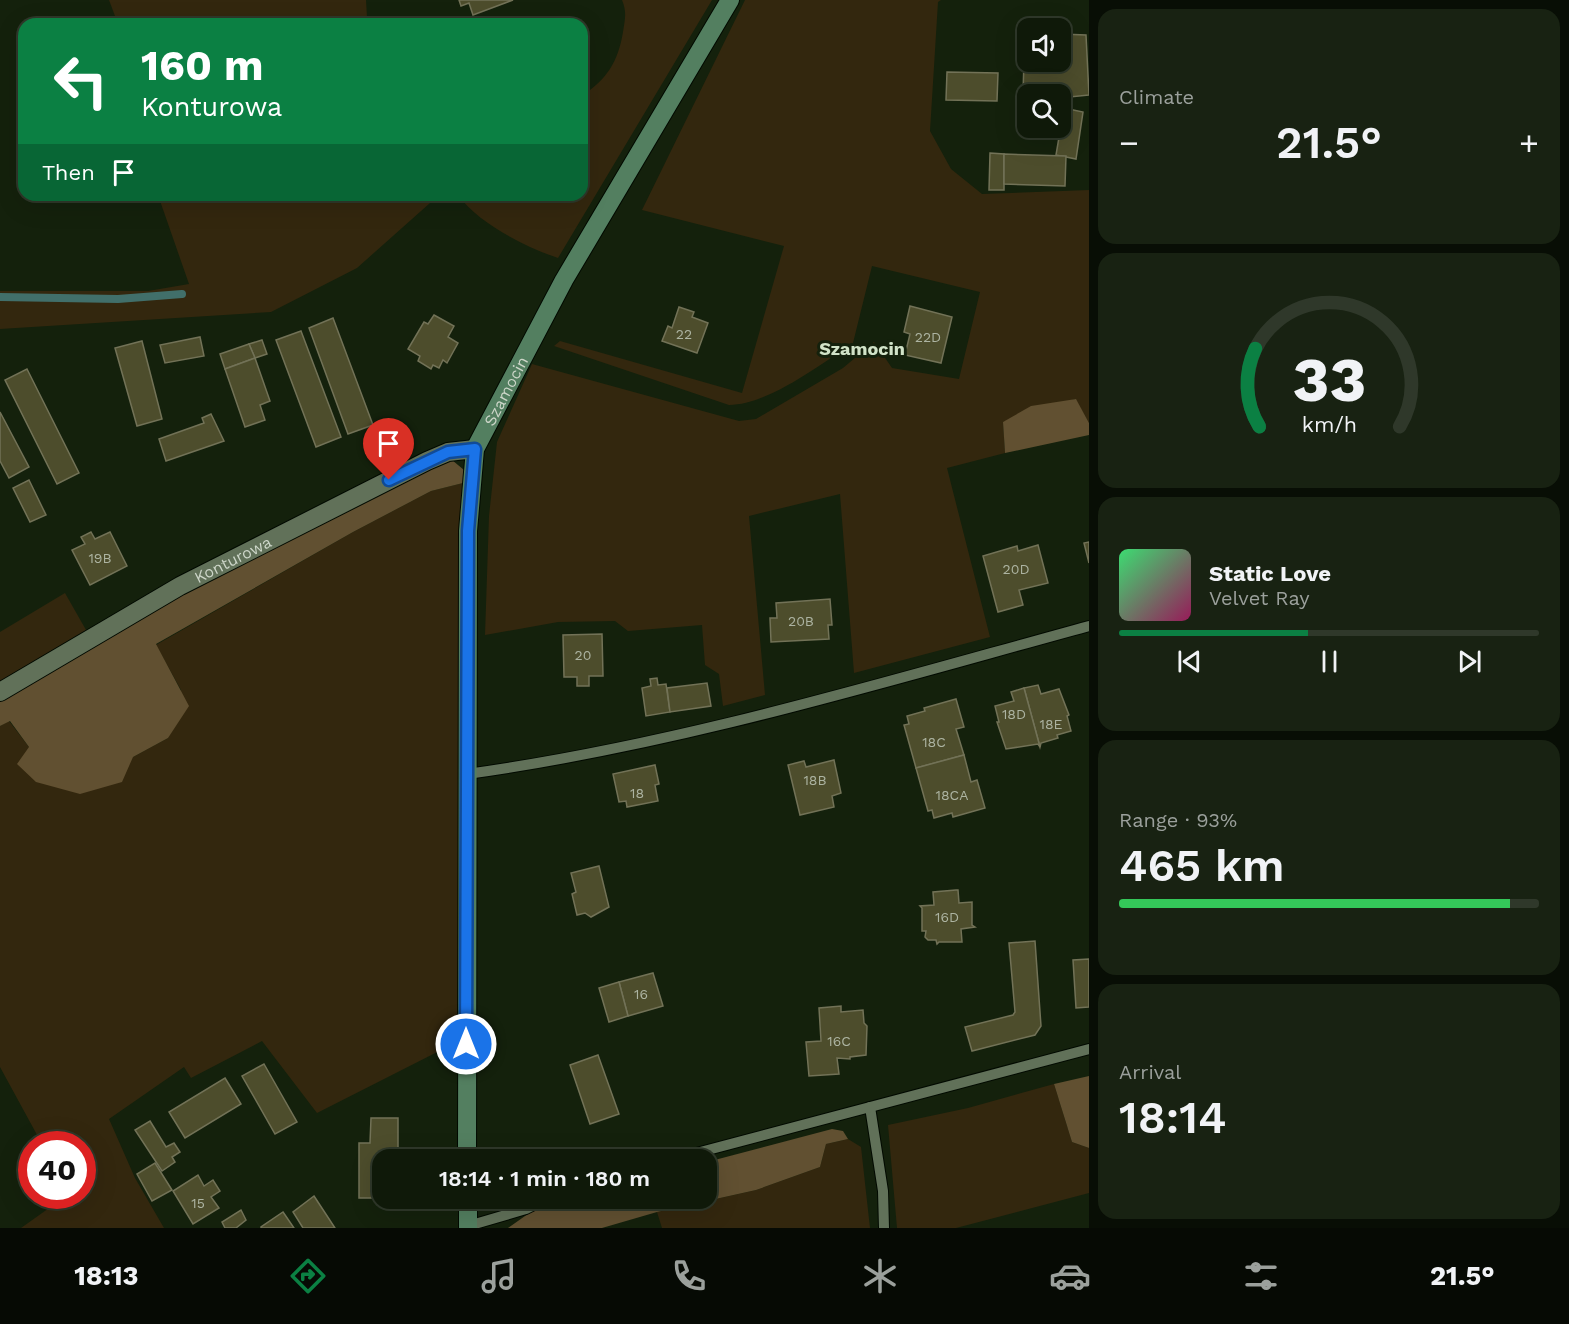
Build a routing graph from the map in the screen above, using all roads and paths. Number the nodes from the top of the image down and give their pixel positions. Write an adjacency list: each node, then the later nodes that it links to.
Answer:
1 (730, 0): 2 (street, Szamocin)
2 (475, 449): 4 (street, Konturowa); 5 (street, Szamocin)
3 (1089, 626): 5 (lane)
4 (0, 692)
5 (467, 774): 8 (street, Szamocin)
6 (1089, 1049): 7 (lane)
7 (870, 1107): 9 (lane); 13 (lane)
8 (467, 1149)
9 (712, 1149)
10 (468, 1209): 12 (street)
11 (526, 1209): 12 (lane)
12 (468, 1227)
13 (884, 1228)

